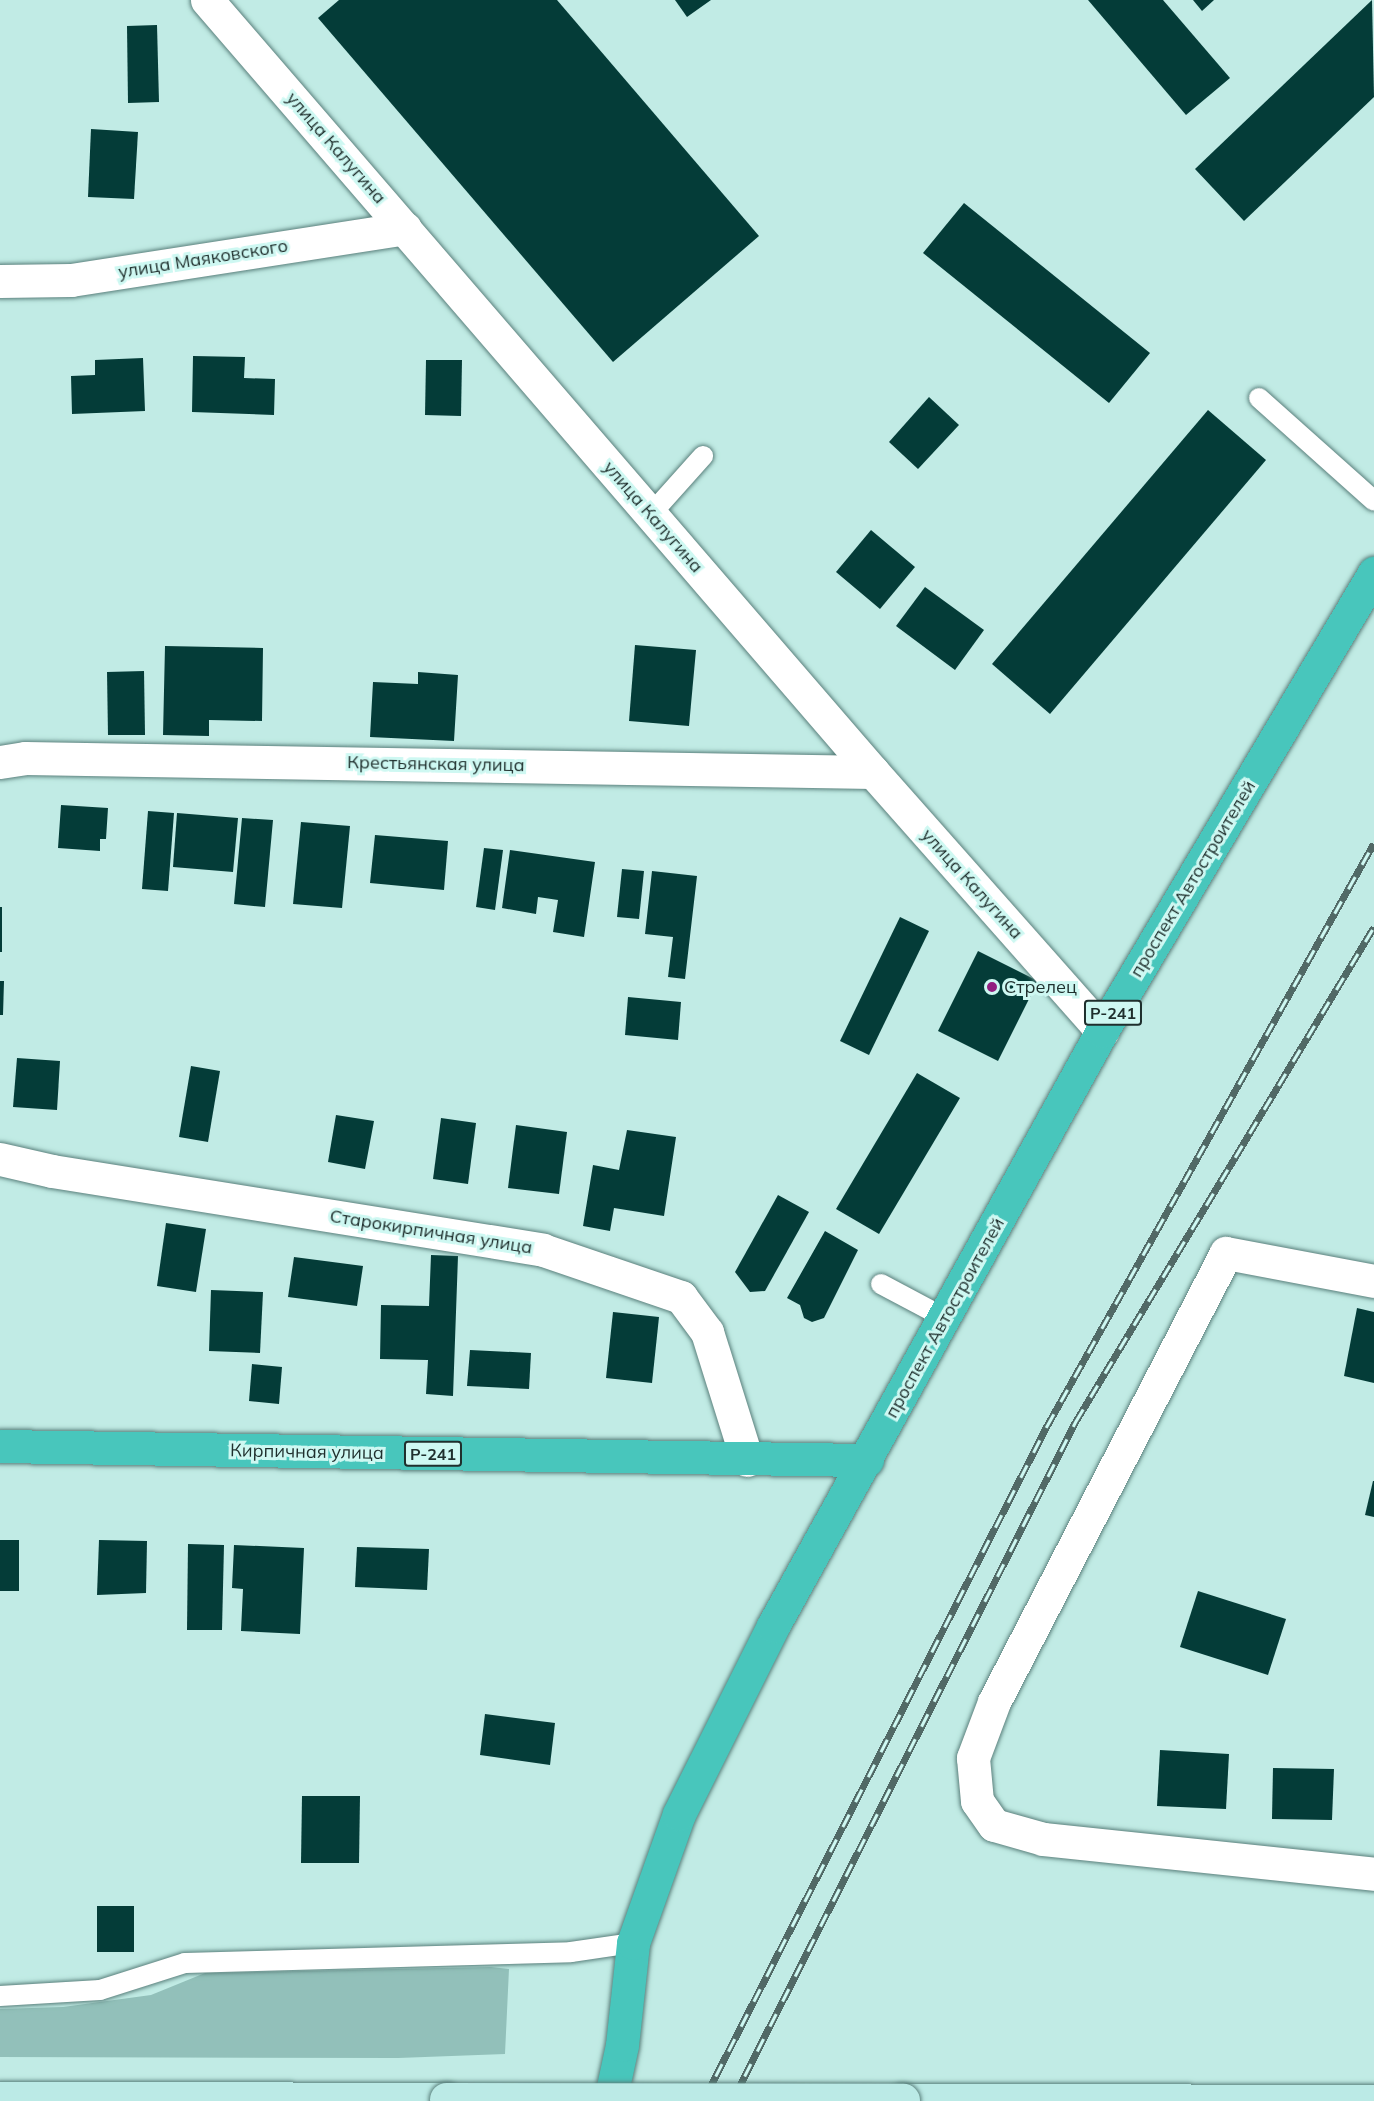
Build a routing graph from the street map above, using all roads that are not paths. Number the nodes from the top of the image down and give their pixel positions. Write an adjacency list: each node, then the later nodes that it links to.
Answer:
1 (207, 0): 2 (street, улица Калугина)
2 (405, 228): 3 (street, улица Маяковского); 7 (street, улица Калугина)
3 (0, 281)
4 (1259, 398): 6 (lane)
5 (703, 456): 7 (lane)
6 (1374, 501)
7 (651, 514): 10 (street, улица Калугина)
8 (1374, 573): 11 (highway, проспект Автостроителей / Р-241)
9 (0, 762): 10 (street, Крестьянская улица)
10 (873, 772): 11 (street, улица Калугина)
11 (1102, 1032): 15 (highway, проспект Автостроителей / Р-241)
12 (0, 1159): 17 (street, Старокирпичная улица)
13 (1374, 1281): 19 (street)
14 (881, 1284): 15 (lane)
15 (945, 1318): 18 (highway, проспект Автостроителей / Р-241)
16 (0, 1446): 17 (highway, Кирпичная улица / Р-241)
17 (747, 1460): 18 (highway, Кирпичная улица / Р-241)
18 (867, 1460): 20 (highway, проспект Автостроителей / Р-241)
19 (1374, 1874)
20 (633, 1943): 21 (lane); 24 (highway, проспект Автостроителей / Р-241)
21 (0, 1996)
22 (0, 2098): 23 (main road, bridge)
23 (903, 2100): 25 (main road)
24 (610, 2101)
25 (1374, 2101)

